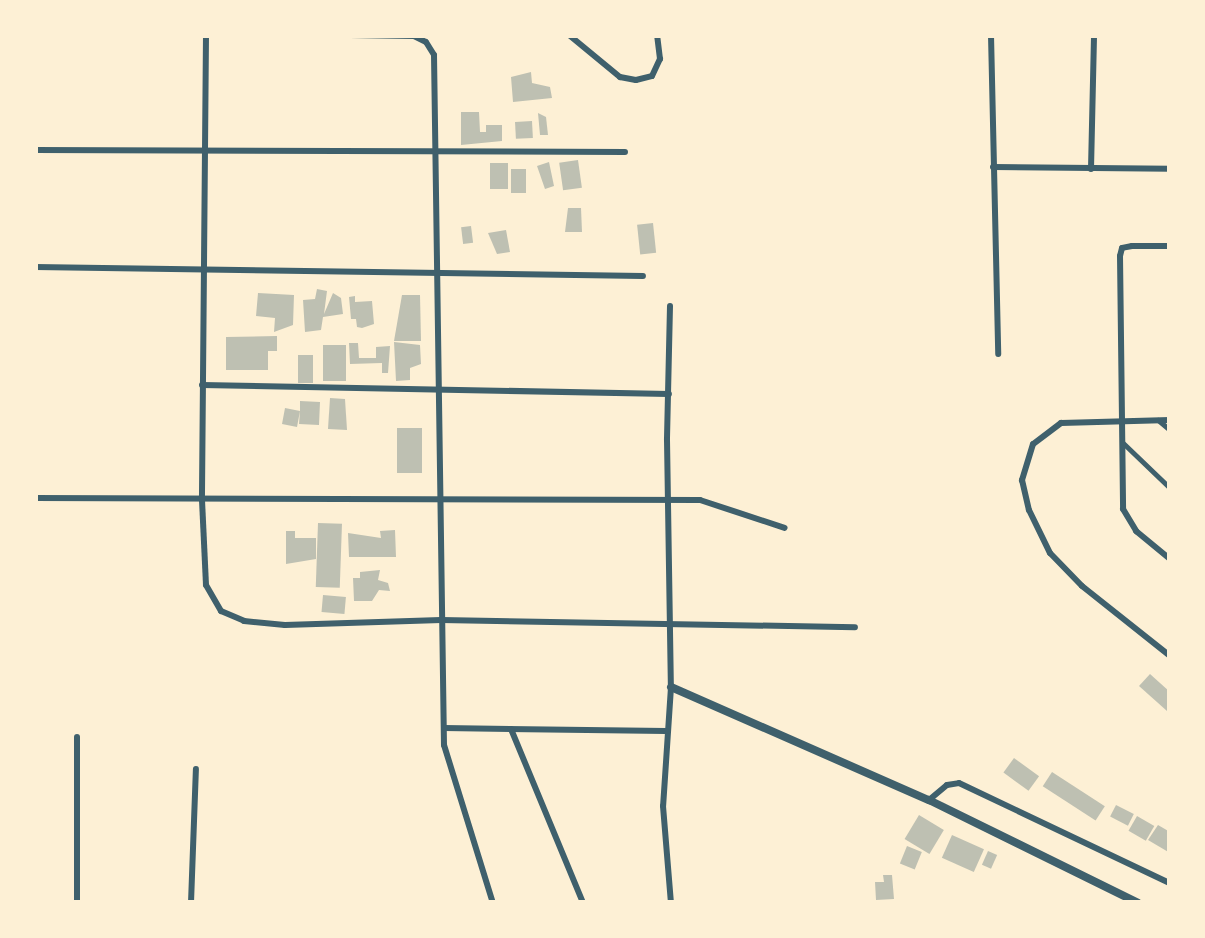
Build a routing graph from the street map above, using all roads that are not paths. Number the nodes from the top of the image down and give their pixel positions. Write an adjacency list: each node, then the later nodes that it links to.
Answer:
1 (206, 35): 7 (street)
2 (350, 35): 10 (street)
3 (569, 35): 4 (street)
4 (657, 35)
5 (991, 35): 11 (street)
6 (1094, 35): 12 (street)
7 (204, 148): 8 (street); 10 (street); 16 (street)
8 (35, 150)
9 (625, 152): 10 (street)
10 (436, 154): 17 (street)
11 (993, 167): 12 (street); 20 (street)
12 (1091, 169): 13 (street)
13 (1170, 169)
14 (1170, 246): 26 (street)
15 (35, 267): 16 (street)
16 (201, 268): 17 (street); 21 (street)
17 (440, 273): 18 (street); 22 (street)
18 (643, 276)
19 (670, 306): 23 (street)
20 (998, 354)
21 (202, 386): 22 (street); 31 (street)
22 (440, 386): 23 (street); 33 (street)
23 (669, 394): 32 (street)
24 (1158, 420): 25 (street); 26 (street); 27 (street)
25 (1170, 420)
26 (1120, 421): 28 (street); 39 (street)
27 (1170, 430)
28 (1120, 442): 29 (street); 35 (street)
29 (1170, 488)
30 (35, 498): 31 (street)
31 (202, 500): 33 (street); 36 (street)
32 (669, 501): 33 (street); 34 (street); 37 (street)
33 (439, 502): 36 (street)
34 (785, 528)
35 (1170, 559)
36 (441, 620): 37 (street); 41 (street)
37 (670, 624): 38 (street); 40 (street)
38 (855, 627)
39 (1170, 656)
40 (671, 687): 43 (street); 46 (street)
41 (444, 728): 42 (street); 50 (street)
42 (511, 729): 43 (street); 51 (street)
43 (666, 730): 52 (street)
44 (77, 737): 48 (street)
45 (196, 769): 49 (street)
46 (929, 800): 47 (street); 53 (street)
47 (1170, 883)
48 (76, 903)
49 (190, 903)
50 (493, 903)
51 (583, 903)
52 (670, 903)
53 (1138, 903)

